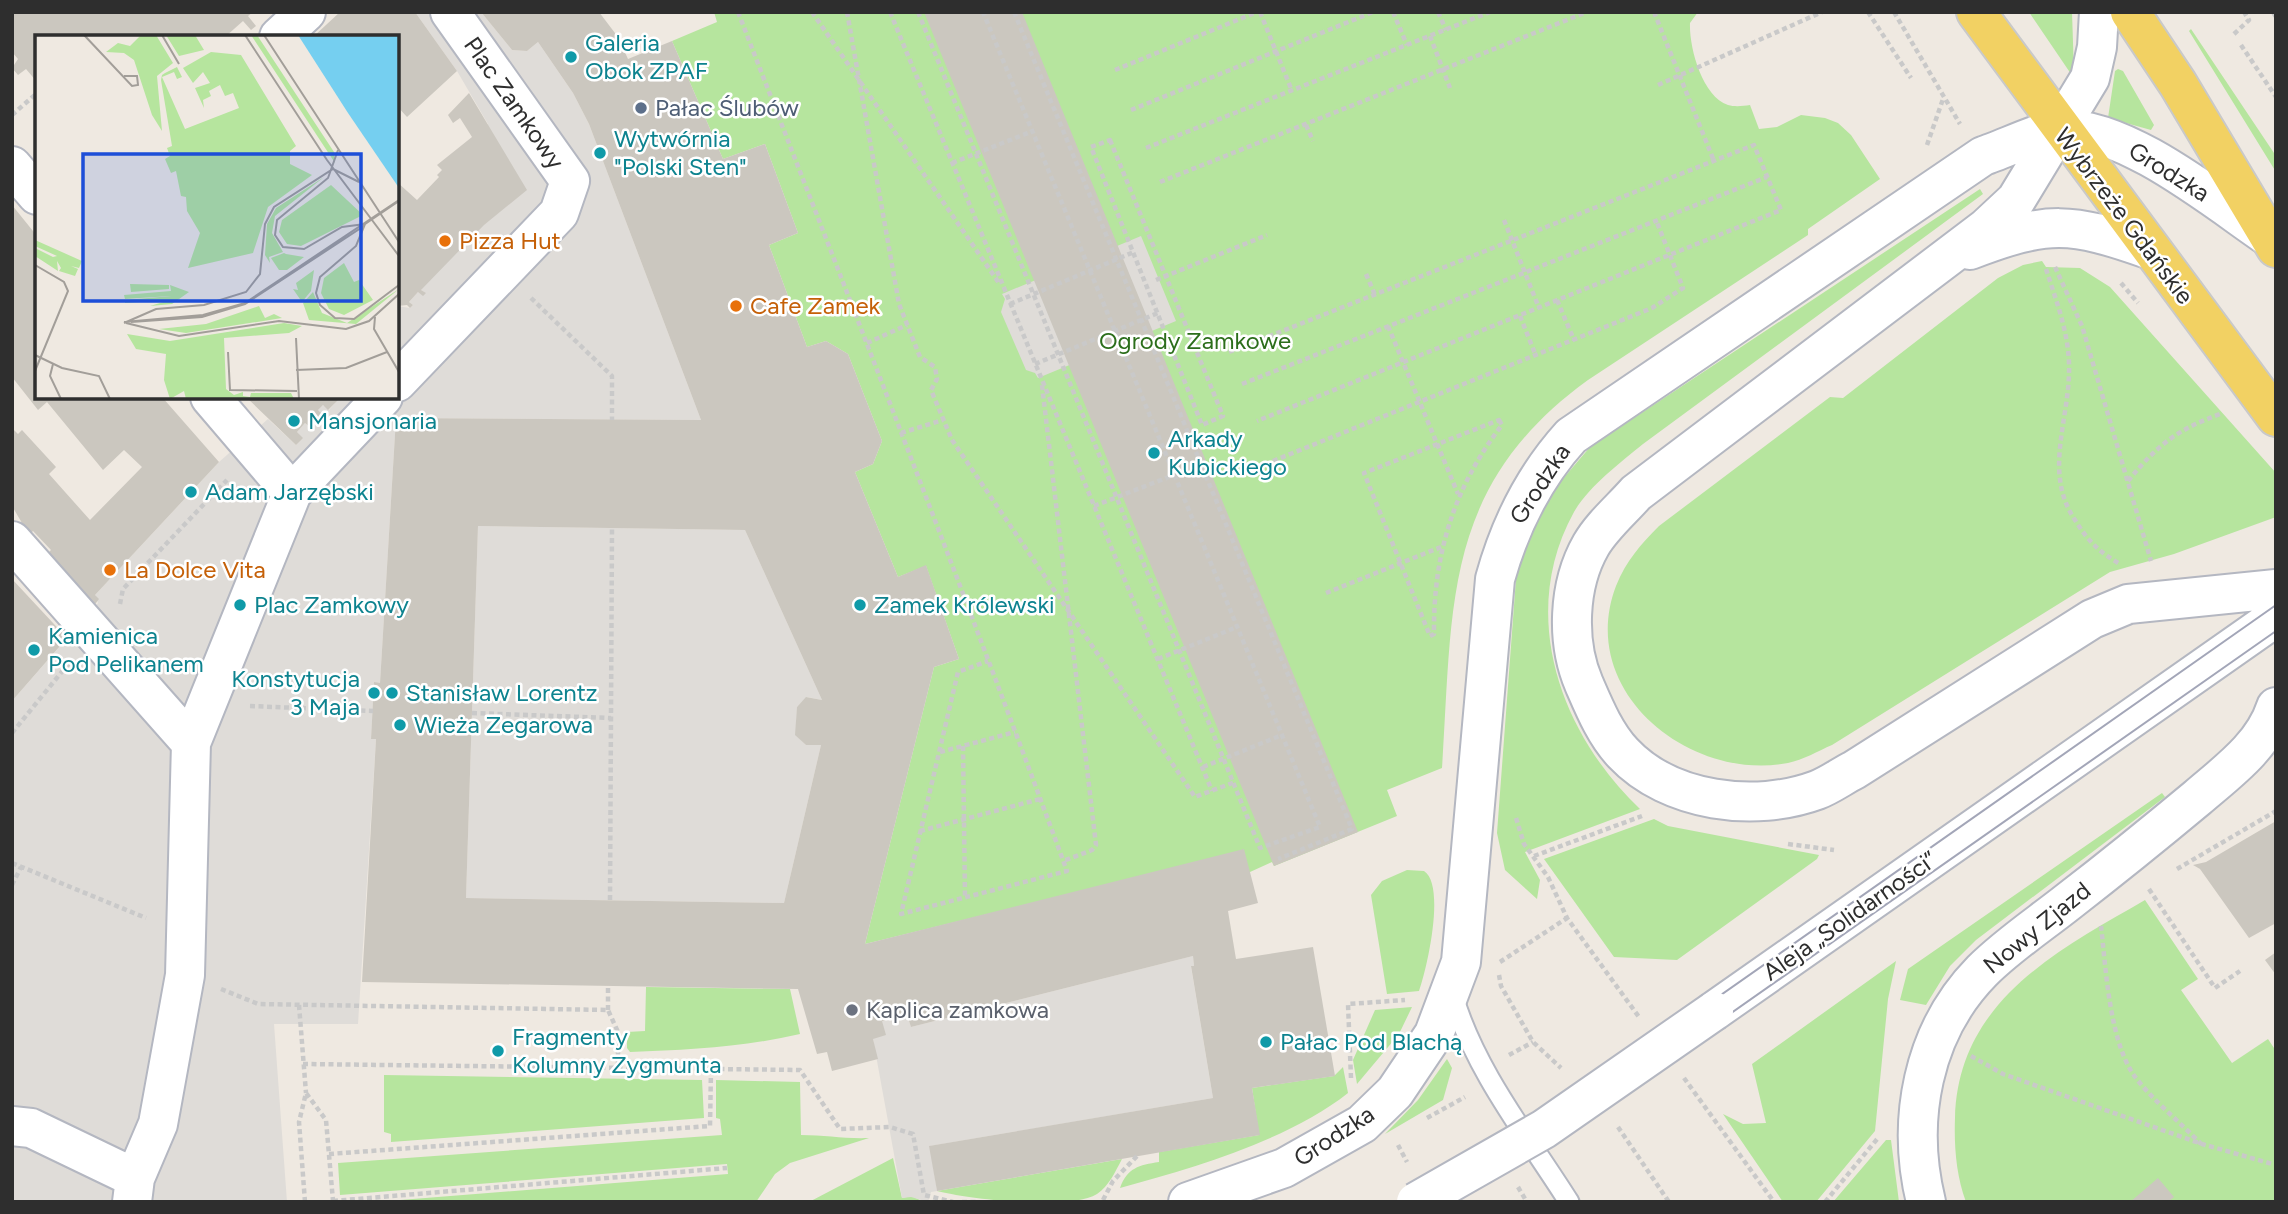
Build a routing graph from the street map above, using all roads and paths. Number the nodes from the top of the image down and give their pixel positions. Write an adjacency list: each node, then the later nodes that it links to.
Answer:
1 (306, 12): 28 (main road)
2 (450, 12): 72 (main road, Plac Zamkowy)
3 (738, 12): 93 (path)
4 (812, 12): 37 (path)
5 (847, 12): 37 (path)
6 (890, 12): 55 (path)
7 (918, 12): 53 (path)
8 (983, 12): 49 (path)
9 (1014, 12): 68 (path)
10 (1259, 12): 32 (path); 33 (path)
11 (1373, 12): 32 (path)
12 (1393, 12): 30 (path)
13 (1438, 12): 26 (path)
14 (1490, 12): 26 (path)
15 (1587, 12): 34 (path)
16 (1654, 12): 35 (path)
17 (1822, 12): 35 (path)
18 (1868, 12): 36 (path)
19 (1894, 12): 43 (path)
20 (1976, 12): 48 (main road, Wybrzeże Gdańskie)
21 (2099, 12): 48 (main road)
22 (2130, 12): 64 (main road)
23 (2244, 12): 27 (path)
24 (2273, 12): 25 (path)
25 (2276, 17)
26 (1446, 30): 29 (path)
27 (2234, 34)
28 (281, 35)
29 (1430, 36): 30 (path); 34 (path)
30 (1407, 45): 40 (path)
31 (2241, 45): 42 (path)
32 (1276, 51): 40 (path); 44 (path)
33 (1115, 70)
34 (1443, 70): 39 (path); 47 (path)
35 (1680, 76): 38 (path); 54 (path)
36 (1911, 78)
37 (859, 80): 79 (path); 89 (path)
38 (1658, 85)
39 (1450, 88)
40 (1292, 91): 52 (path)
41 (35, 95): 45 (path)
42 (2276, 97)
43 (1943, 99): 46 (path); 51 (path)
44 (1131, 110)
45 (12, 115)
46 (1956, 119)
47 (1306, 125): 50 (path); 58 (path)
48 (2060, 129): 64 (main road, Grodzka); 65 (main road, Wybrzeże Gdańskie); 69 (main road); 172 (main road, Grodzka)
49 (1033, 131): 53 (path); 73 (path)
50 (1313, 141)
51 (1926, 147)
52 (1146, 148)
53 (976, 153): 55 (path); 80 (path)
54 (1714, 161): 57 (path); 63 (path)
55 (952, 163): 79 (path)
56 (12, 166): 59 (main road)
57 (1767, 177): 61 (path); 67 (path)
58 (1160, 182)
59 (35, 193)
60 (1504, 220): 63 (path)
61 (1656, 220): 67 (path); 74 (path)
62 (1267, 235): 76 (path)
63 (1512, 241): 74 (path); 81 (path)
64 (2272, 242)
65 (2148, 249): 69 (main road); 106 (main road, Wybrzeże Gdańskie)
66 (1134, 252): 68 (path); 76 (path); 86 (path)
67 (1670, 255): 82 (path); 92 (path)
68 (1116, 260): 73 (path); 88 (path)
69 (1942, 261): 126 (main road)
70 (2054, 264): 115 (path)
71 (2045, 266): 125 (path)
72 (502, 271): 100 (main road, Plac Zamkowy); 107 (path)
73 (1090, 271): 80 (path); 91 (path)
74 (1525, 272): 85 (path); 90 (path)
75 (1366, 274): 81 (path)
76 (1167, 275): 78 (path); 86 (path)
77 (2114, 275): 84 (path)
78 (1156, 280)
79 (1006, 292): 83 (path)
80 (1033, 293): 83 (path); 95 (path)
81 (1375, 295): 94 (path)
82 (1557, 300): 85 (path); 92 (path)
83 (1010, 304): 98 (path)
84 (2141, 306)
85 (1539, 307): 87 (path)
86 (1158, 313): 88 (path)
87 (1520, 316): 96 (path); 97 (path)
88 (1142, 320): 91 (path); 157 (path)
89 (907, 325): 93 (path); 108 (path)
90 (1388, 326): 97 (path); 101 (path)
91 (1115, 332): 95 (path); 114 (path)
92 (1574, 340): 96 (path)
93 (867, 343): 110 (path)
94 (1229, 352)
95 (1058, 354): 98 (path); 118 (path)
96 (1536, 356): 104 (path)
97 (1403, 362): 104 (path); 109 (path)
98 (1035, 364): 99 (path)
99 (1041, 377): 119 (path); 128 (path)
100 (399, 380)
101 (1242, 384)
102 (212, 399): 111 (main road)
103 (381, 399): 116 (main road)
104 (1420, 402): 112 (path); 113 (path)
105 (2216, 416): 115 (path)
106 (2276, 417)
107 (612, 420)
108 (943, 420): 110 (path); 128 (path)
109 (1257, 421)
110 (901, 433): 134 (path)
111 (251, 444): 116 (main road); 131 (path)
112 (1437, 444): 117 (path); 117 (path); 123 (path)
113 (1273, 461)
114 (1174, 475): 118 (path); 130 (path)
115 (2128, 481): 124 (path)
116 (292, 493): 135 (main road)
117 (1459, 494): 122 (path)
118 (1117, 497): 119 (path); 132 (path)
119 (1094, 506): 133 (path)
120 (612, 528): 139 (path)
121 (12, 541): 131 (main road)
122 (1441, 547): 123 (path); 123 (path)
123 (1401, 563): 127 (path)
124 (2151, 564)
125 (2130, 570)
126 (2276, 589)
127 (1326, 593)
128 (1069, 612): 149 (path); 158 (path)
129 (2276, 617): 194 (main road, Aleja „Solidarności”, bridge)
130 (1237, 627): 132 (path); 142 (path)
131 (87, 629): 141 (path); 143 (main road)
132 (1180, 649): 133 (path); 146 (path)
133 (1158, 659): 147 (path)
134 (988, 661): 140 (path); 145 (path)
135 (207, 705): 136 (path); 143 (main road)
136 (373, 711)
137 (2274, 712): 205 (main road, Nowy Zjazd)
138 (472, 713): 139 (path)
139 (611, 718): 165 (path)
140 (1015, 732): 144 (path); 150 (path)
141 (12, 733)
142 (1282, 735): 146 (path); 148 (path)
143 (191, 743): 167 (main road)
144 (963, 746): 145 (path); 153 (path)
145 (940, 752): 154 (path)
146 (1225, 757): 147 (path); 148 (path)
147 (1203, 767): 149 (path)
148 (1235, 782): 149 (path)
149 (1212, 791)
150 (1040, 799): 153 (path); 158 (path)
151 (2276, 811): 161 (path)
152 (1653, 812): 168 (path)
153 (964, 819): 154 (path); 164 (path)
154 (920, 831): 164 (path)
155 (1788, 844): 156 (path)
156 (1834, 850)
157 (1278, 859)
158 (1063, 861): 164 (path)
159 (12, 863): 160 (path)
160 (21, 867): 162 (path); 167 (path)
161 (2175, 871)
162 (12, 885)
163 (2139, 892): 169 (path)
164 (965, 898)
165 (610, 900)
166 (2100, 915): 189 (path)
167 (186, 934): 170 (main road)
168 (1514, 955)
169 (2240, 971)
170 (185, 975): 174 (path); 195 (main road)
171 (608, 986): 175 (path)
172 (1452, 992): 202 (main road, Grodzka); 203 (lane)
173 (1412, 1000): 182 (path)
174 (299, 1005): 175 (path); 179 (path)
175 (608, 1010): 180 (path)
176 (1533, 1042): 178 (path)
177 (1960, 1050): 189 (path)
178 (1505, 1058)
179 (303, 1064): 180 (path); 183 (path)
180 (618, 1068): 181 (path)
181 (711, 1069): 190 (path); 199 (path)
182 (1352, 1087)
183 (306, 1093): 190 (path); 198 (path)
184 (1466, 1096): 185 (path)
185 (1418, 1123)
186 (12, 1126): 195 (main road)
187 (1394, 1136): 194 (path)
188 (1878, 1137): 204 (path)
189 (2202, 1144): 192 (path)
190 (329, 1154): 197 (path)
191 (1137, 1156): 196 (path)
192 (2276, 1165)
193 (727, 1168): 197 (path)
194 (1413, 1185)
195 (133, 1190)
196 (1103, 1200)
197 (333, 1201)
198 (305, 1202)
199 (953, 1202)
200 (962, 1202): 201 (path)
201 (977, 1202)
202 (1188, 1202)
203 (1569, 1202)
204 (1825, 1202)
205 (1926, 1202)

